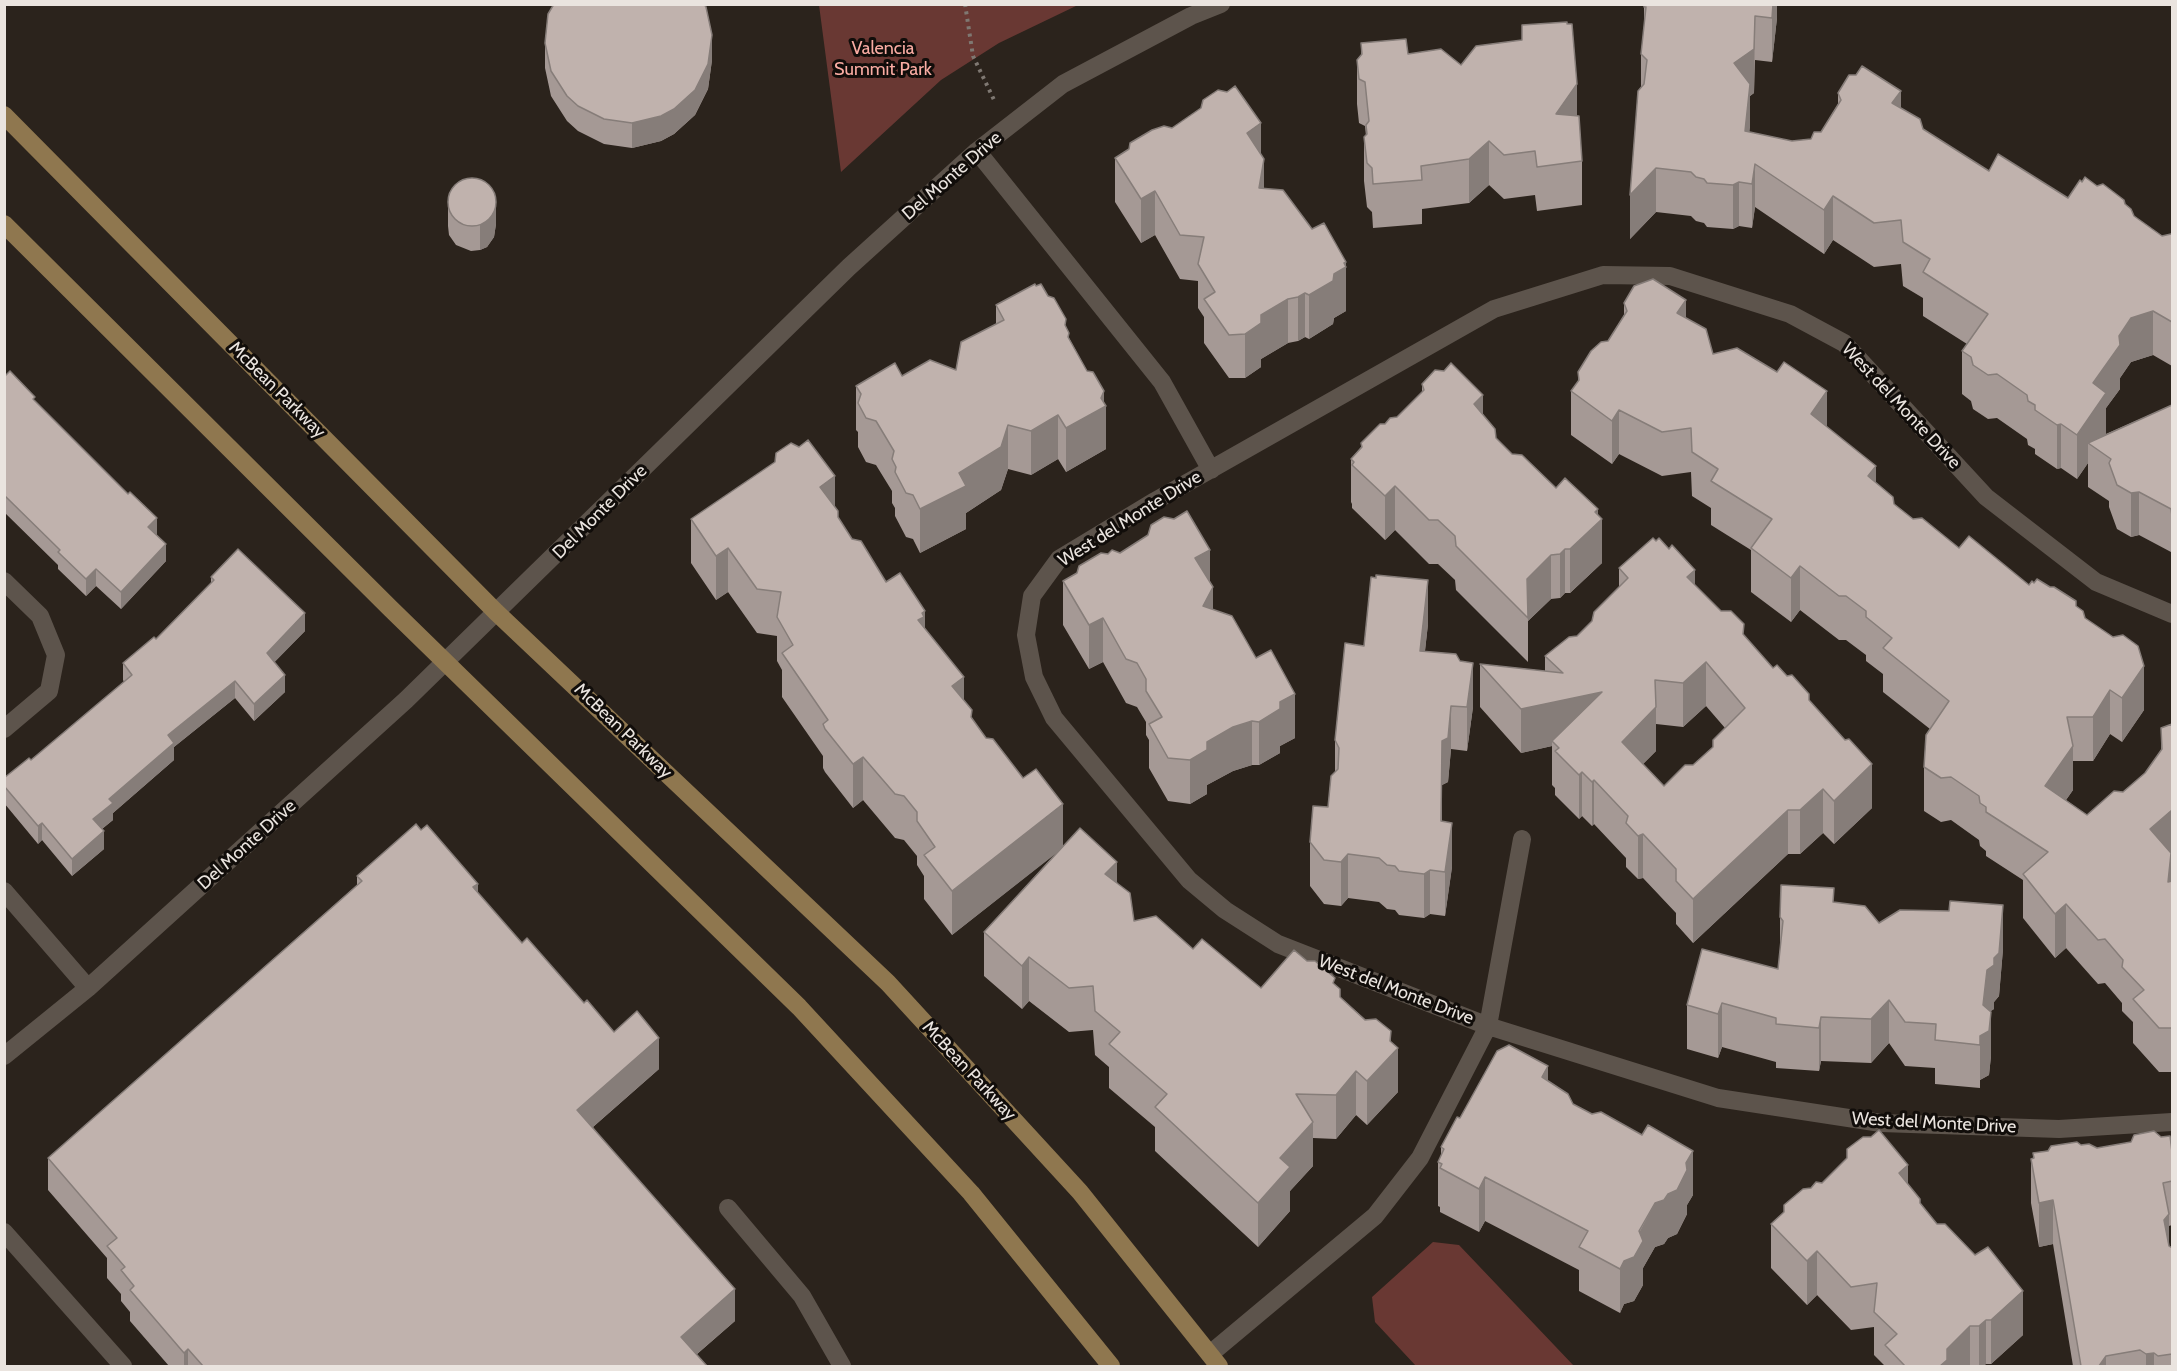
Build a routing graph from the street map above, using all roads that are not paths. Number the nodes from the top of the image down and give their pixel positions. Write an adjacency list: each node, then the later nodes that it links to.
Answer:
1 (1221, 4): 3 (street, Del Monte Drive)
2 (4, 115): 7 (main road, McBean Parkway)
3 (977, 151): 5 (street, West del Monte Drive); 7 (street, Del Monte Drive)
4 (4, 224): 9 (main road)
5 (1211, 470): 8 (street, West del Monte Drive); 14 (street, West del Monte Drive)
6 (4, 581): 10 (street)
7 (496, 612): 9 (street, Del Monte Drive); 19 (main road, McBean Parkway)
8 (2172, 614)
9 (446, 662): 13 (street, Del Monte Drive); 22 (main road)
10 (4, 729)
11 (1522, 838): 14 (street)
12 (4, 891): 13 (street)
13 (88, 988): 15 (street, Del Monte Drive)
14 (1488, 1026): 16 (street, West del Monte Drive); 19 (street)
15 (4, 1056)
16 (2172, 1122)
17 (728, 1208): 21 (street)
18 (4, 1232): 20 (street)
19 (1215, 1360)
20 (123, 1366)
21 (842, 1366)
22 (1111, 1366)

